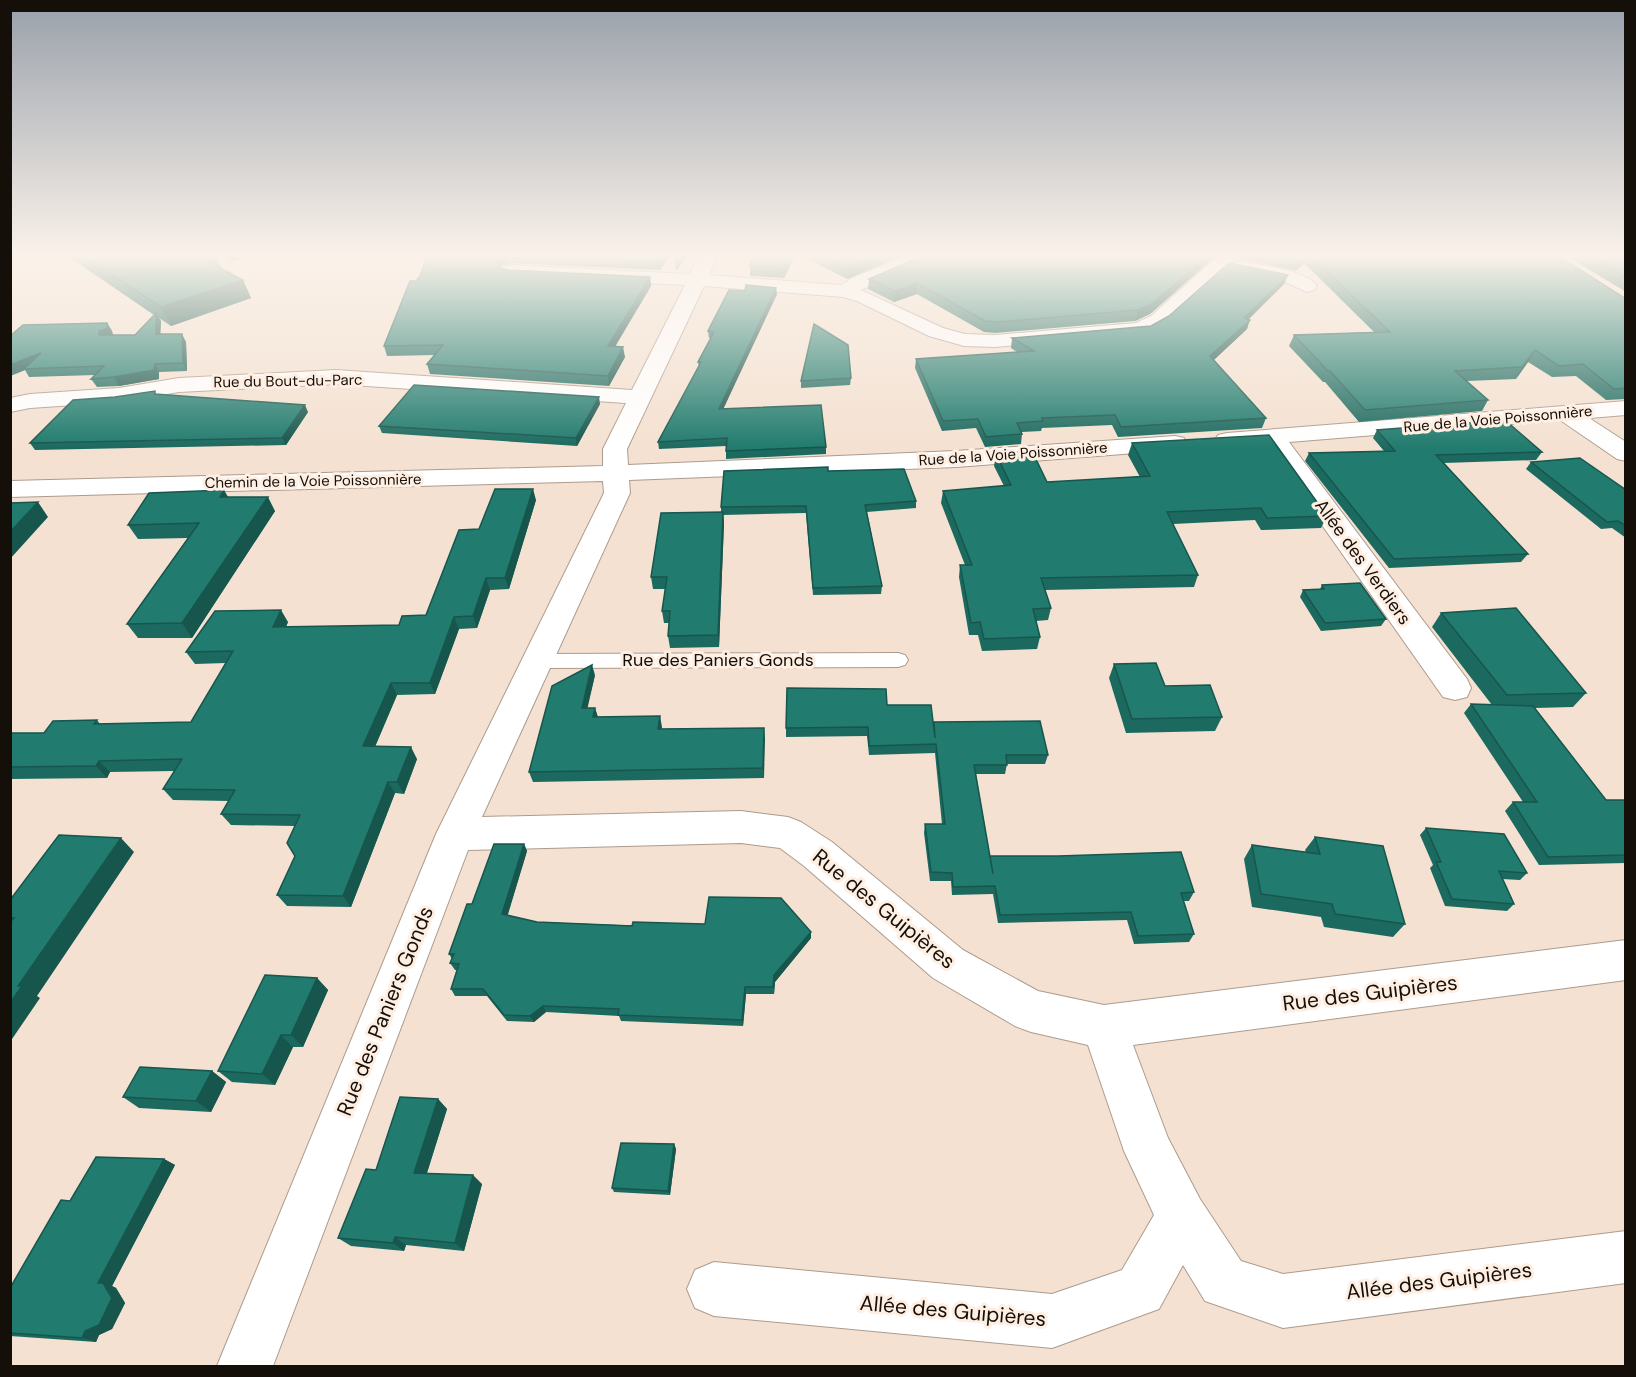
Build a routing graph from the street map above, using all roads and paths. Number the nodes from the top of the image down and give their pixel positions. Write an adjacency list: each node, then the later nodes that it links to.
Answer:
1 (678, 319): 4 (street, Rue des Paniers Gonds)
2 (910, 319): 3 (street)
3 (1159, 319)
4 (639, 398): 5 (street, Rue du Bout-du-Parc); 10 (street, Rue des Paniers Gonds)
5 (10, 405)
6 (1626, 408): 7 (street, Rue de la Voie Poissonnière)
7 (1565, 413): 8 (street, Rue de la Voie Poissonnière); 9 (street)
8 (1272, 437): 10 (street, Rue de la Voie Poissonnière); 14 (street, Allée des Verdiers)
9 (1626, 454)
10 (616, 473): 11 (street, Chemin de la Voie Poissonnière); 13 (street, Rue des Paniers Gonds)
11 (10, 489)
12 (898, 660): 13 (lane, Rue des Paniers Gonds)
13 (538, 661): 15 (street, Rue des Paniers Gonds)
14 (1455, 688)
15 (455, 834): 17 (street, Rue des Guipières); 21 (street, Rue des Paniers Gonds)
16 (1626, 960): 17 (street, Rue des Guipières)
17 (1104, 1027): 18 (street, Allée des Guipières)
18 (1182, 1217): 19 (street, Allée des Guipières); 20 (street, Allée des Guipières)
19 (1626, 1257)
20 (714, 1289)
21 (245, 1366)

